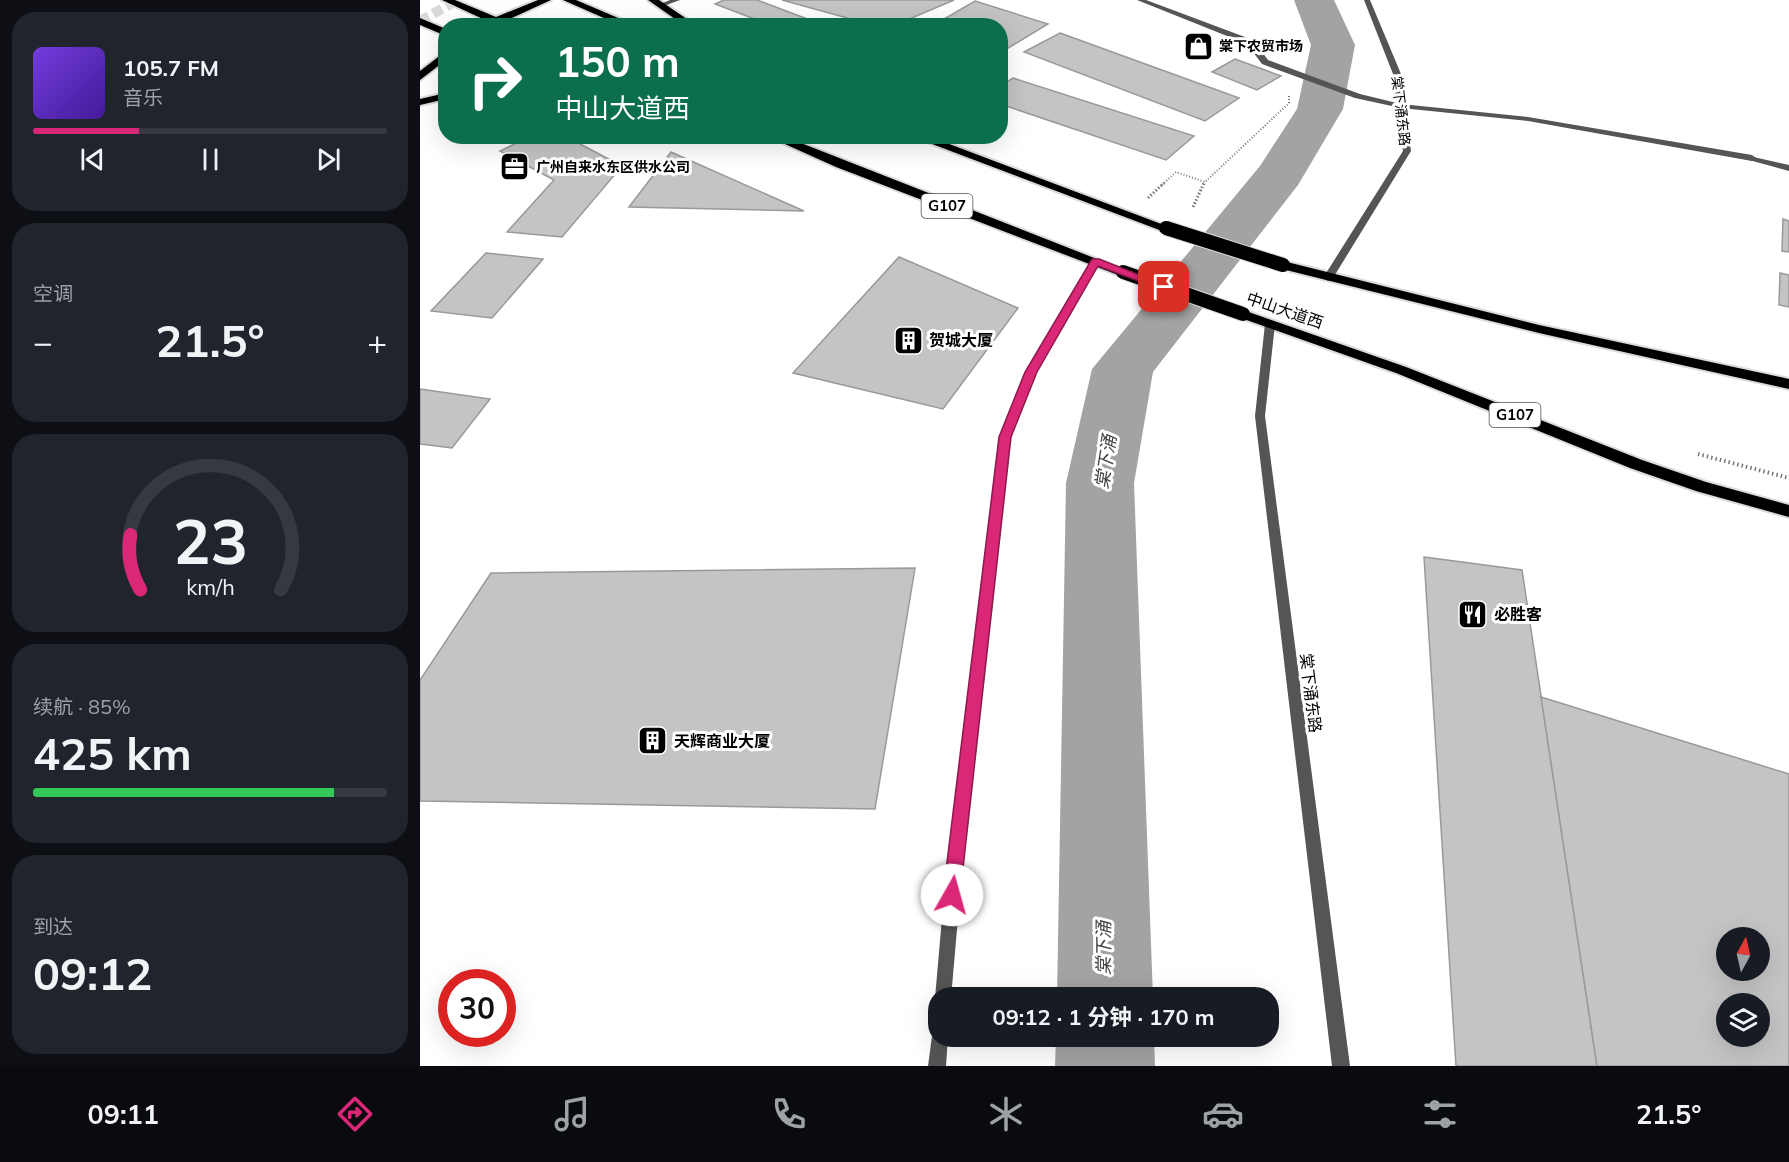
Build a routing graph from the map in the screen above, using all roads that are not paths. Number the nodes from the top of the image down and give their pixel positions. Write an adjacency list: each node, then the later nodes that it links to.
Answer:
1 (447, 0): 9 (highway)
2 (470, 0): 9 (highway)
3 (546, 0): 12 (highway)
4 (568, 0): 13 (highway)
5 (677, 0): 8 (street)
6 (1140, 0): 21 (street)
7 (1367, 0): 21 (street, 棠下涌东路)
8 (657, 3): 14 (highway)
9 (476, 12): 10 (highway); 11 (highway)
10 (474, 18)
11 (489, 18)
12 (503, 18)
13 (612, 18)
14 (680, 18)
15 (420, 21): 16 (highway)
16 (438, 29)
17 (438, 61): 18 (highway)
18 (420, 77)
19 (438, 98): 20 (highway)
20 (420, 102)
21 (1401, 106): 24 (street); 26 (street, 棠下涌东路)
22 (791, 144): 25 (highway, 中山大道西 / G107)
23 (938, 144): 26 (highway, bridge)
24 (1789, 168)
25 (1095, 262): 27 (highway, 中山大道西 / G107, bridge); 30 (street)
26 (1328, 278): 28 (highway)
27 (1270, 324): 29 (highway, 中山大道西 / G107); 33 (street, 棠下涌东路)
28 (1789, 384)
29 (1789, 511)
30 (944, 987)
31 (939, 1047): 32 (street)
32 (937, 1066)
33 (1341, 1066)

